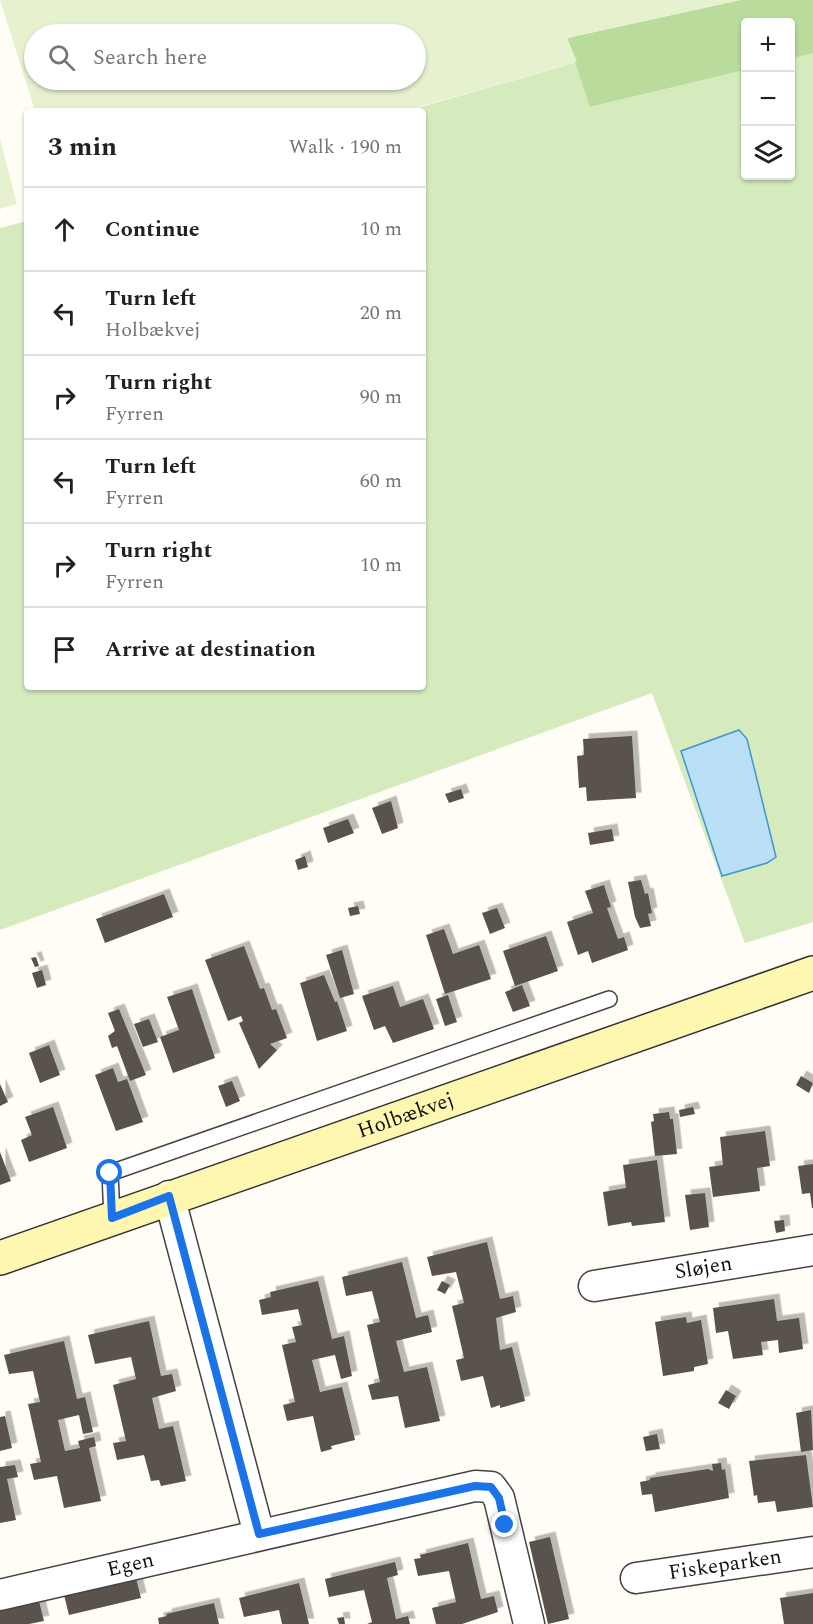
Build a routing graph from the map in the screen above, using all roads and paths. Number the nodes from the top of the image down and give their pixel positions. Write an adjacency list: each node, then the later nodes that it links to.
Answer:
1 (813, 973): 3 (street, Holbækvej)
2 (609, 999): 4 (lane)
3 (169, 1196): 4 (street, Holbækvej); 8 (street)
4 (112, 1218): 6 (street, Holbækvej)
5 (813, 1250): 7 (street, Sløjen)
6 (0, 1258)
7 (594, 1286)
8 (259, 1534): 11 (street, Egen); 12 (street, Egen)
9 (813, 1552): 10 (street, Fiskeparken)
10 (636, 1578)
11 (0, 1595)
12 (529, 1624)

